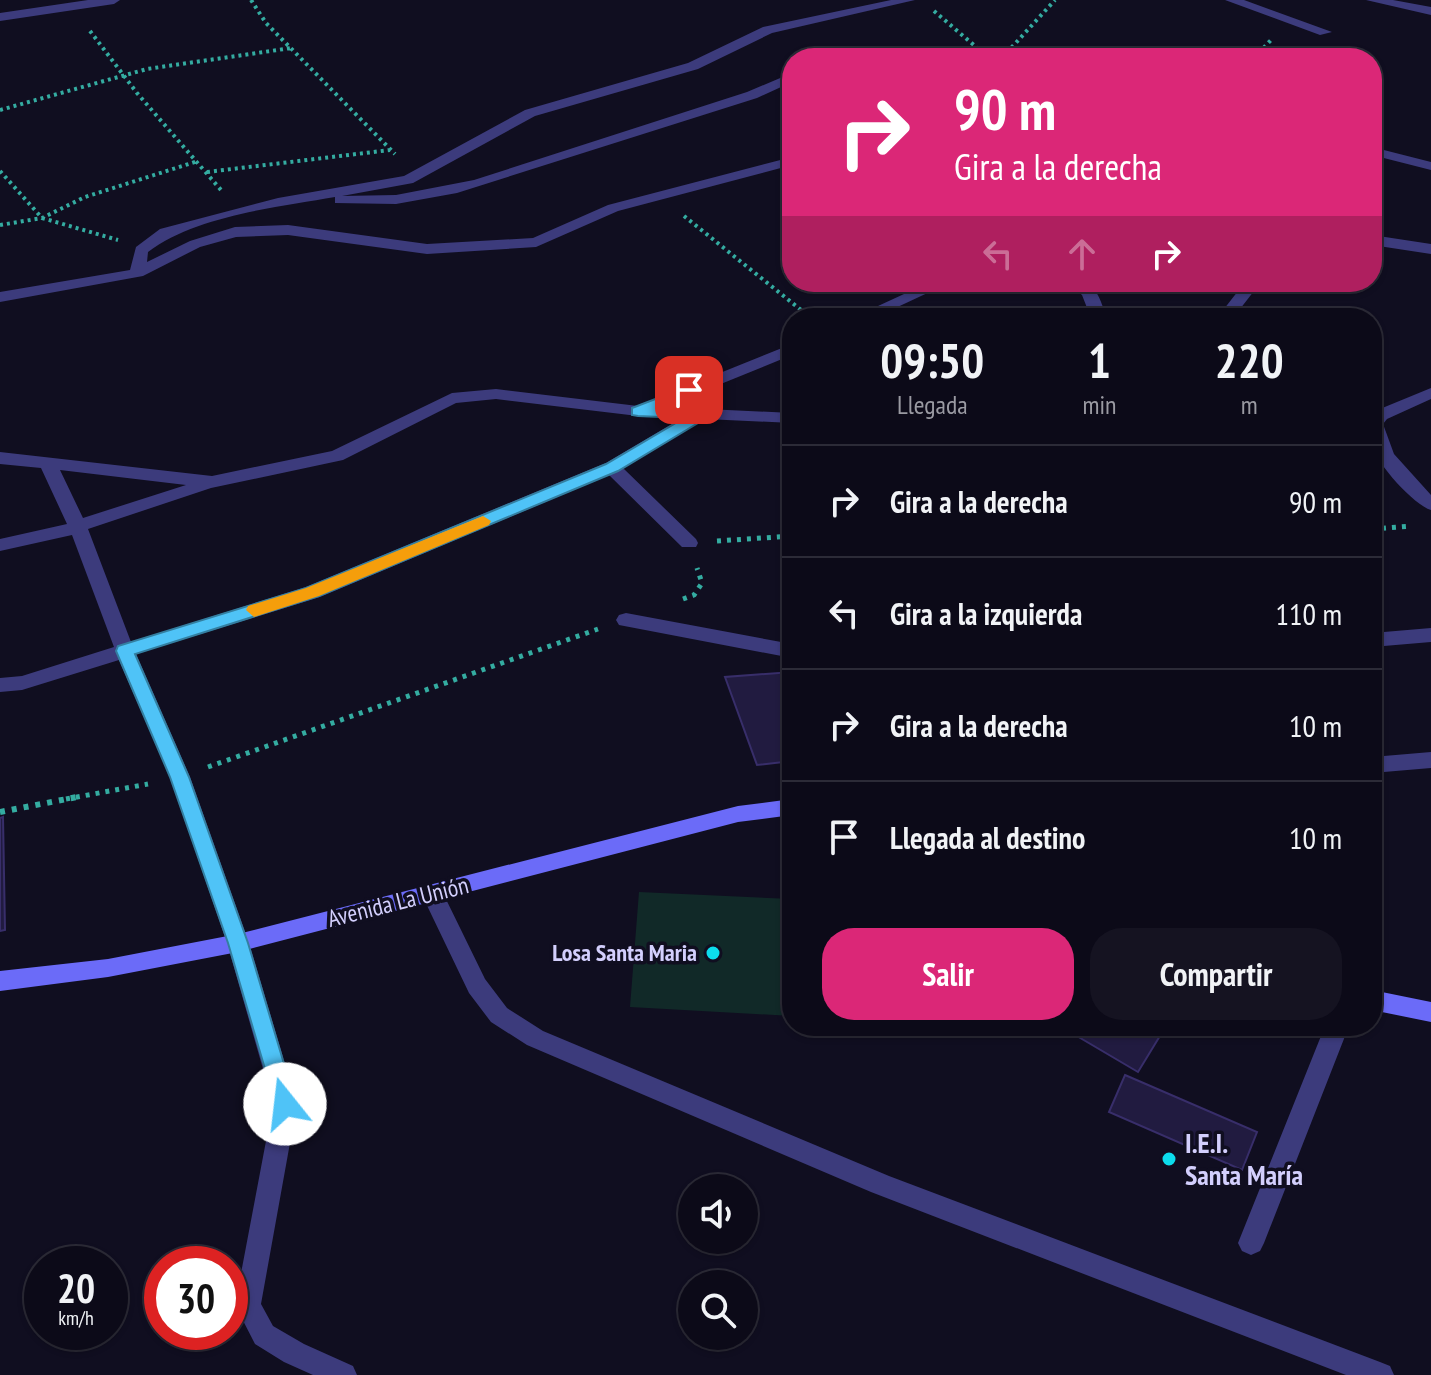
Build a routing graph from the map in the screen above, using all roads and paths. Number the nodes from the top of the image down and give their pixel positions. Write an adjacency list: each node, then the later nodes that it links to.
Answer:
1 (114, 0): 7 (street)
2 (251, 0): 12 (path)
3 (909, 0): 25 (street)
4 (1055, 0): 14 (path)
5 (1231, 0): 11 (street)
6 (1372, 0): 9 (street)
7 (73, 6): 10 (street); 15 (path)
8 (932, 10): 13 (path)
9 (1431, 11)
10 (0, 17)
11 (1325, 32)
12 (291, 48): 15 (path); 20 (path)
13 (977, 48)
14 (1011, 48)
15 (123, 75): 19 (path); 22 (path)
16 (782, 82): 18 (street)
17 (782, 92): 18 (street)
18 (752, 95): 28 (street)
19 (0, 110)
20 (391, 150): 25 (path); 27 (path)
21 (1382, 154): 24 (street)
22 (198, 161): 27 (path); 31 (path)
23 (782, 164): 29 (street)
24 (1431, 166)
25 (430, 168): 28 (street)
26 (0, 171): 31 (path)
27 (207, 172): 30 (path)
28 (308, 197): 30 (street)
29 (642, 201): 36 (street); 40 (path)
30 (278, 202): 35 (street)
31 (42, 218): 32 (path); 35 (path)
32 (0, 225)
33 (1382, 242): 34 (street)
34 (1431, 249)
35 (141, 250): 36 (street)
36 (137, 273): 39 (street)
37 (920, 292): 41 (street)
38 (1245, 292): 42 (street)
39 (0, 297)
40 (798, 308)
41 (883, 308)
42 (1233, 308)
43 (782, 353): 45 (street)
44 (1431, 393): 47 (street)
45 (638, 411): 46 (street); 53 (street)
46 (702, 414): 48 (street); 52 (street)
47 (1382, 415)
48 (782, 418)
49 (1382, 446): 54 (street)
50 (0, 458): 51 (street)
51 (48, 464): 53 (street); 56 (street)
52 (612, 467): 59 (street); 65 (street)
53 (212, 482): 56 (street)
54 (1431, 504)
55 (1416, 526): 57 (path)
56 (78, 527): 60 (street); 65 (street)
57 (1382, 528)
58 (782, 537): 59 (path)
59 (689, 543): 61 (path)
60 (0, 545)
61 (626, 620): 64 (street); 69 (path)
62 (1431, 635): 63 (street)
63 (1382, 639)
64 (782, 649)
65 (125, 651): 66 (street); 69 (street)
66 (0, 685)
67 (1431, 760): 68 (street)
68 (1382, 764)
69 (180, 777): 71 (path); 73 (street)
70 (782, 808): 72 (main road, Avenida La Unión)
71 (0, 812)
72 (432, 893): 73 (main road, Avenida La Unión); 80 (street)
73 (238, 943): 74 (main road, Avenida La Unión); 79 (street)
74 (0, 981)
75 (1382, 1002): 76 (main road)
76 (1431, 1012)
77 (1333, 1036): 78 (street)
78 (1251, 1243)
79 (343, 1375)
80 (1380, 1375)

